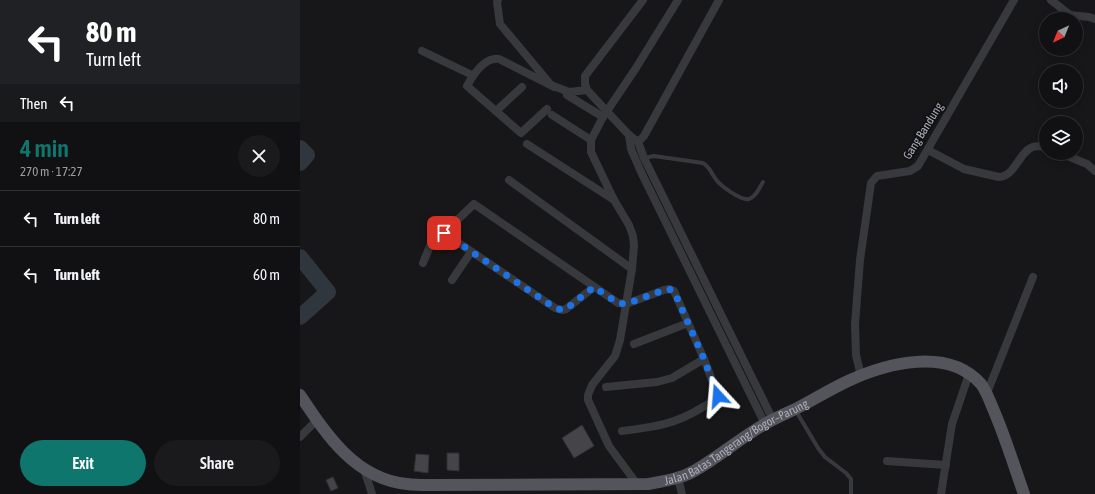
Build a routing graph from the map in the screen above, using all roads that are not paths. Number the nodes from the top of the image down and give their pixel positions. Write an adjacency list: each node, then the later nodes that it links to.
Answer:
1 (643, 0): 12 (street)
2 (678, 0): 15 (street)
3 (719, 0): 18 (street)
4 (1014, 0): 21 (street, Gang Bandung)
5 (1051, 0): 7 (street)
6 (497, 1): 11 (street)
7 (1095, 19)
8 (422, 52): 9 (street)
9 (472, 75): 11 (street); 14 (street)
10 (522, 87): 14 (street)
11 (554, 87): 12 (street)
12 (587, 90): 15 (street)
13 (567, 95): 15 (street)
14 (496, 111): 17 (street)
15 (605, 114): 16 (street); 17 (street)
16 (629, 135): 18 (street); 46 (street)
17 (591, 140): 27 (street)
18 (638, 142): 22 (street)
19 (527, 144): 27 (street)
20 (1039, 147): 21 (street)
21 (928, 150): 40 (street, Gang Bandung)
22 (644, 158): 26 (lane); 46 (street)
23 (1077, 160): 24 (street)
24 (1095, 171)
25 (508, 180): 31 (street)
26 (763, 182)
27 (614, 200): 31 (street)
28 (444, 233): 29 (street); 30 (street); 34 (street)
29 (471, 252): 33 (street); 34 (street)
30 (423, 264)
31 (632, 269): 35 (street)
32 (1033, 277): 42 (street)
33 (452, 280)
34 (594, 287): 35 (street)
35 (626, 304): 36 (street); 53 (street)
36 (688, 323): 37 (street); 38 (street)
37 (634, 344)
38 (704, 359): 41 (street); 47 (street)
39 (969, 374): 40 (main road, Jalan Batas Tangerang/Bogor–Parung); 42 (main road, Jalan Batas Tangerang/Bogor–Parung); 50 (street)
40 (861, 376): 44 (main road, Jalan Batas Tangerang/Bogor–Parung)
41 (606, 387)
42 (987, 393): 59 (main road, Jalan Batas Tangerang/Bogor–Parung)
43 (300, 395): 45 (main road, Jalan Batas Tangerang/Bogor–Parung)
44 (795, 410): 46 (main road, Jalan Batas Tangerang/Bogor–Parung); 57 (lane)
45 (317, 420): 48 (street); 51 (main road, Jalan Batas Tangerang/Bogor–Parung)
46 (769, 422): 52 (main road, Jalan Batas Tangerang/Bogor–Parung)
47 (622, 431)
48 (300, 437)
49 (887, 461): 50 (street)
50 (946, 465): 58 (street)
51 (364, 469): 54 (main road, Jalan Batas Tangerang/Bogor–Parung); 55 (street)
52 (678, 478): 53 (main road, Jalan Batas Tangerang/Bogor–Parung); 56 (street)
53 (638, 484): 54 (main road, Jalan Batas Tangerang/Bogor–Parung)
54 (555, 489)
55 (372, 494)
56 (682, 494)
57 (851, 494)
58 (941, 494)
59 (1024, 494)

